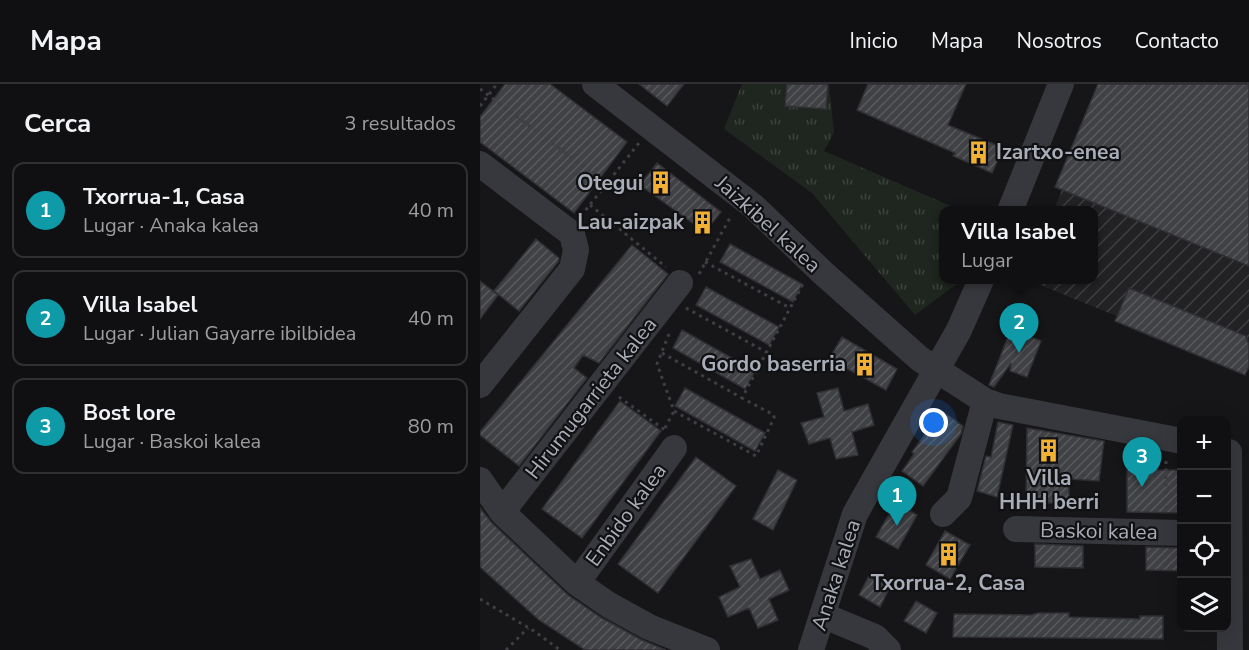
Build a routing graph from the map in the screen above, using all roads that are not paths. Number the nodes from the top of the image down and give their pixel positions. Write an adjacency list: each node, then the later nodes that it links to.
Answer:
1 (595, 84): 7 (street, Jaizkibel kalea)
2 (1061, 84): 4 (street)
3 (480, 164): 8 (street)
4 (1012, 206)
5 (681, 283): 14 (street, Hirumugarrieta kalea)
6 (979, 284): 7 (street, Anaka kalea)
7 (936, 370): 9 (street, Jaizkibel kalea); 21 (street, Anaka kalea)
8 (480, 385)
9 (985, 401): 11 (street, Jaizkibel kalea); 15 (street)
10 (674, 448): 20 (street, Enbido kalea)
11 (1174, 450)
12 (1235, 454): 16 (street)
13 (480, 480): 14 (street)
14 (502, 512): 20 (street)
15 (943, 514)
16 (1229, 524)
17 (1016, 529): 18 (street, Baskoi kalea)
18 (1174, 532)
19 (1229, 578): 25 (street)
20 (577, 583): 22 (street)
21 (822, 615): 23 (street, Anaka kalea); 24 (street)
22 (699, 649)
23 (811, 650)
24 (888, 650)
25 (1230, 650)

